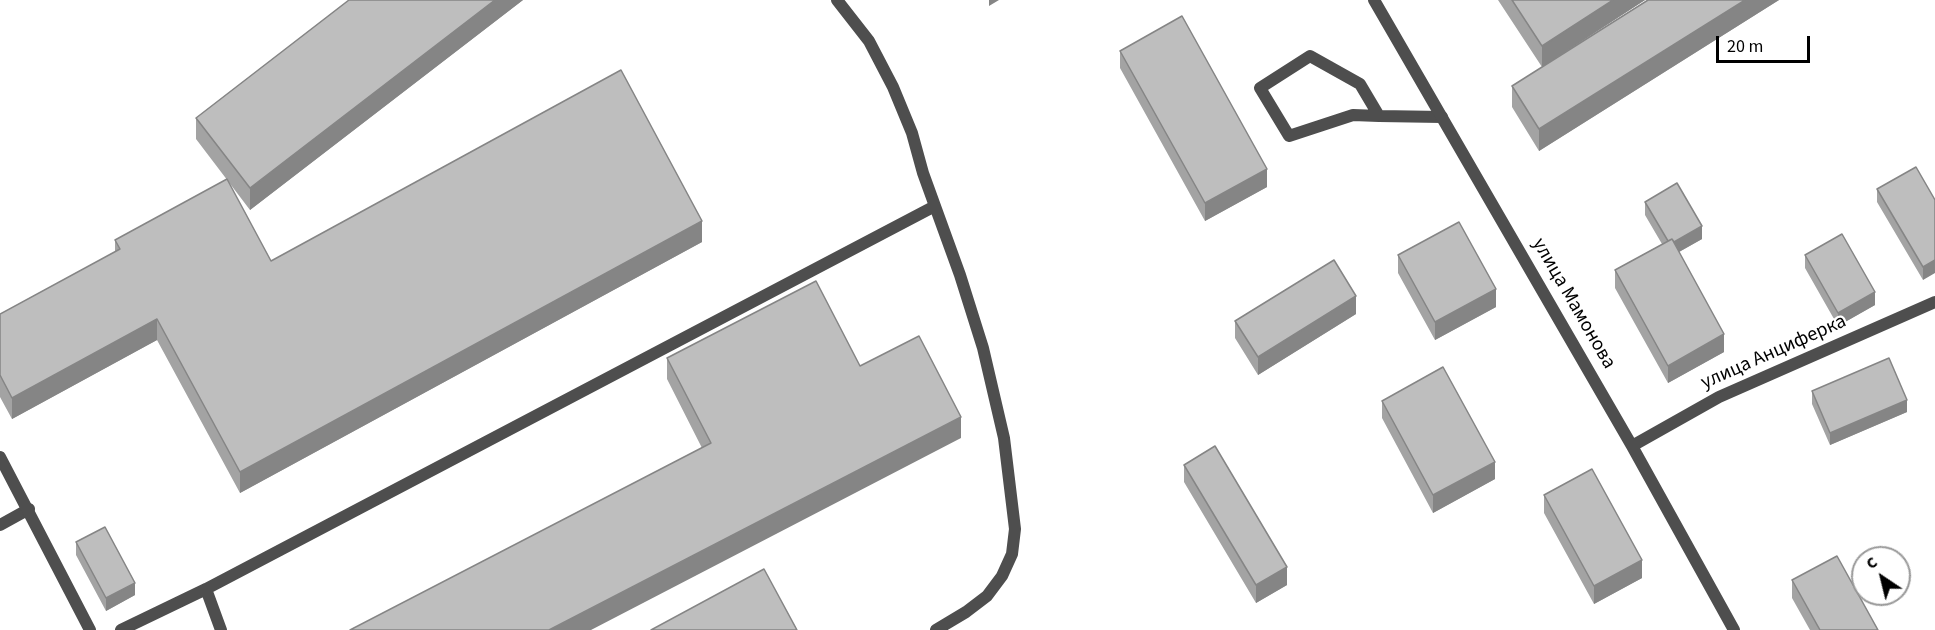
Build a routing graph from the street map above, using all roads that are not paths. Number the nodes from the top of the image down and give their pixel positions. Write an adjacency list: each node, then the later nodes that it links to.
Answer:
1 (837, 0): 5 (street)
2 (1374, 0): 4 (street, улица Мамонова)
3 (1379, 116): 3 (street); 4 (street)
4 (1442, 117): 7 (street, улица Мамонова)
5 (935, 206): 11 (street); 15 (street)
6 (1935, 302): 7 (street, улица Анциферка)
7 (1632, 446): 16 (street, улица Мамонова)
8 (0, 457): 9 (street)
9 (29, 509): 10 (street); 12 (street)
10 (0, 525)
11 (206, 589): 13 (street); 14 (street)
12 (90, 630)
13 (121, 630)
14 (221, 630)
15 (936, 630)
16 (1734, 630)

